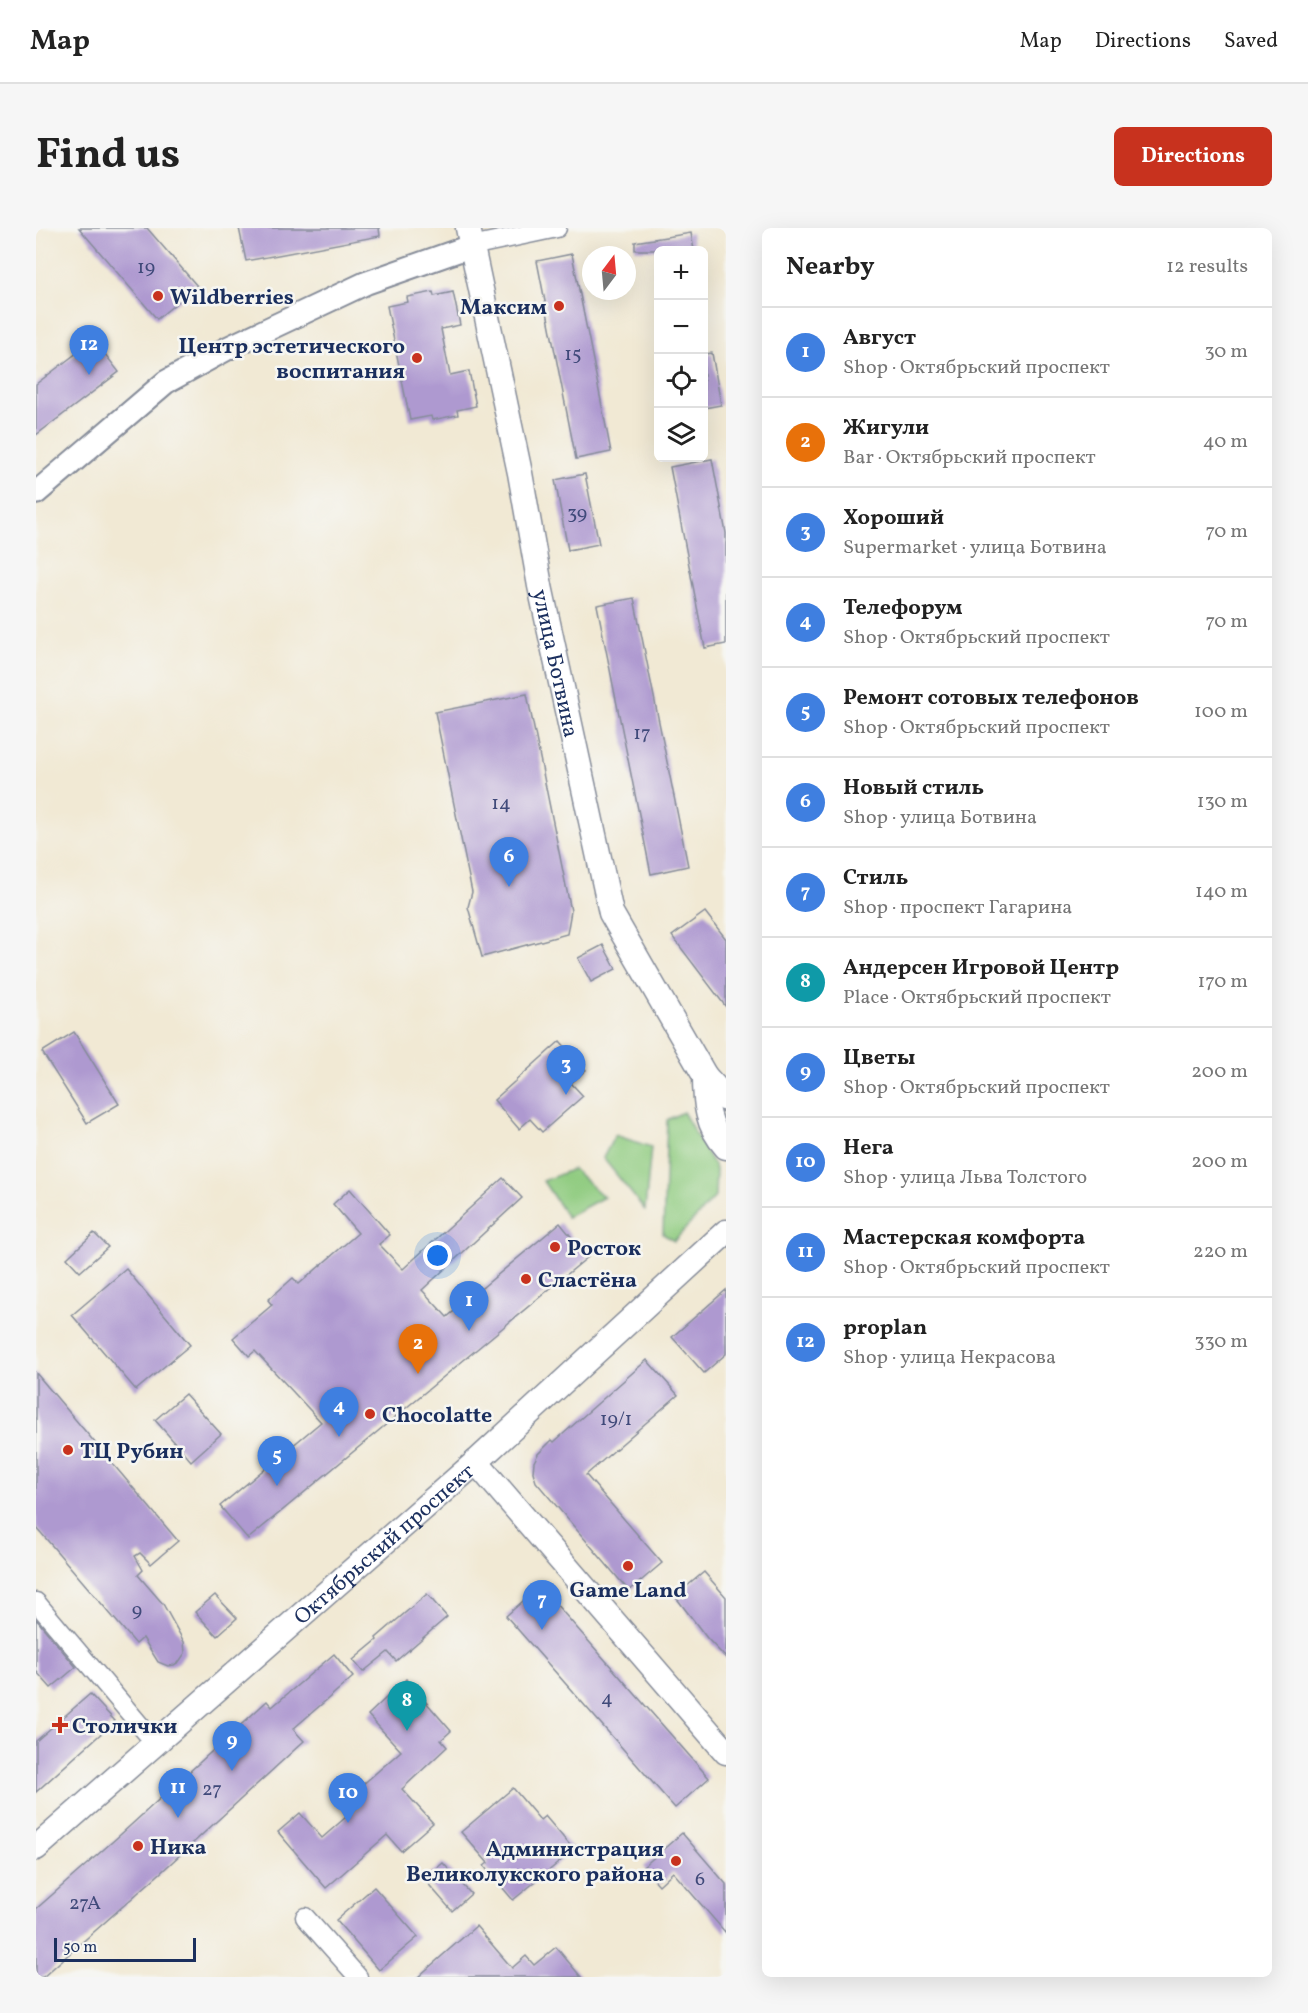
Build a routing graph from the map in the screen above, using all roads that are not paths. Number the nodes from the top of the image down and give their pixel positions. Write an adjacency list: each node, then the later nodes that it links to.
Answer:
1 (557, 228): 2 (street)
2 (469, 237): 3 (street); 4 (main road, улица Ботвина)
3 (36, 493)
4 (705, 1076): 5 (main road, улица Ботвина); 6 (main road, улица Ботвина)
5 (726, 1099)
6 (726, 1147)
7 (726, 1232): 8 (main road, Октябрьский проспект)
8 (476, 1462): 10 (main road, Октябрьский проспект); 11 (main road)
9 (36, 1602): 10 (street)
10 (155, 1743): 12 (main road, Октябрьский проспект)
11 (725, 1749)
12 (36, 1848)
13 (305, 1917): 14 (street)
14 (358, 1977)

